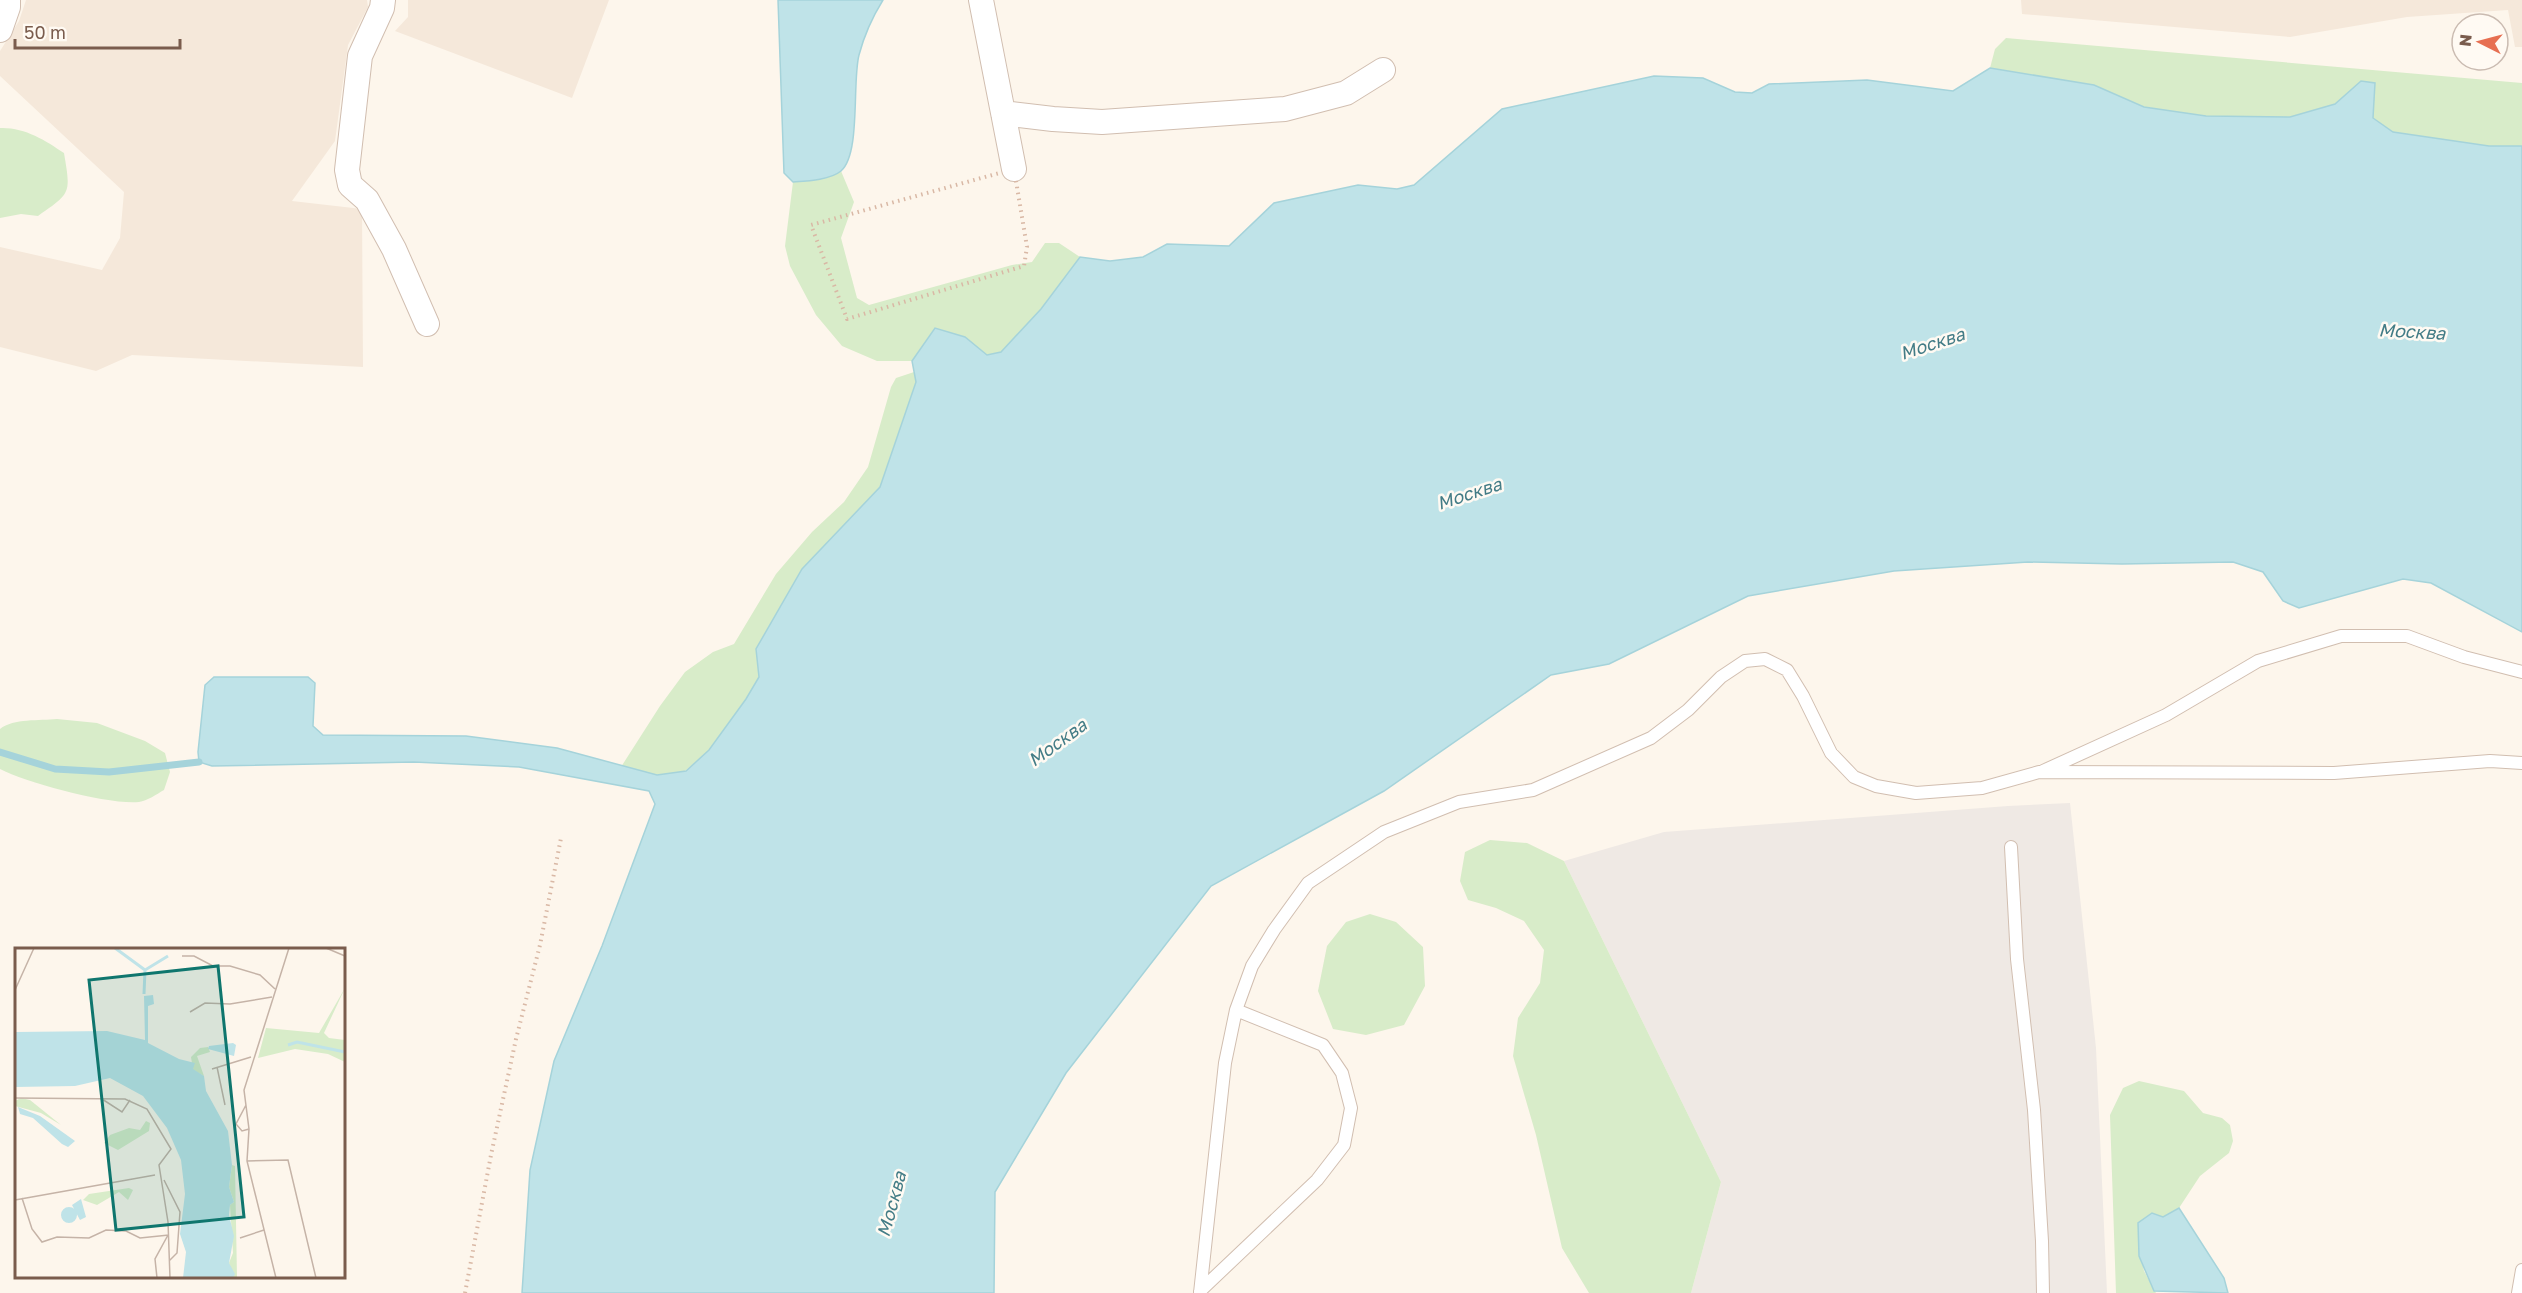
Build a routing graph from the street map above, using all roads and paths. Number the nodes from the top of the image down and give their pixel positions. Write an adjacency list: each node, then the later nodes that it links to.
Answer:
1 (8, 0): 4 (street)
2 (383, 0): 8 (street)
3 (981, 0): 6 (street)
4 (0, 30)
5 (1383, 70): 6 (street)
6 (1003, 113): 7 (street)
7 (1014, 169): 7 (path)
8 (428, 324)
9 (2522, 672): 11 (lane)
10 (2522, 763): 11 (lane)
11 (2039, 772): 14 (lane)
12 (561, 838): 17 (path)
13 (2011, 847): 18 (lane)
14 (1236, 1010): 16 (lane); 16 (lane)
15 (2522, 1270): 19 (lane)
16 (1200, 1292)
17 (465, 1293)
18 (2043, 1293)
19 (2518, 1293)

